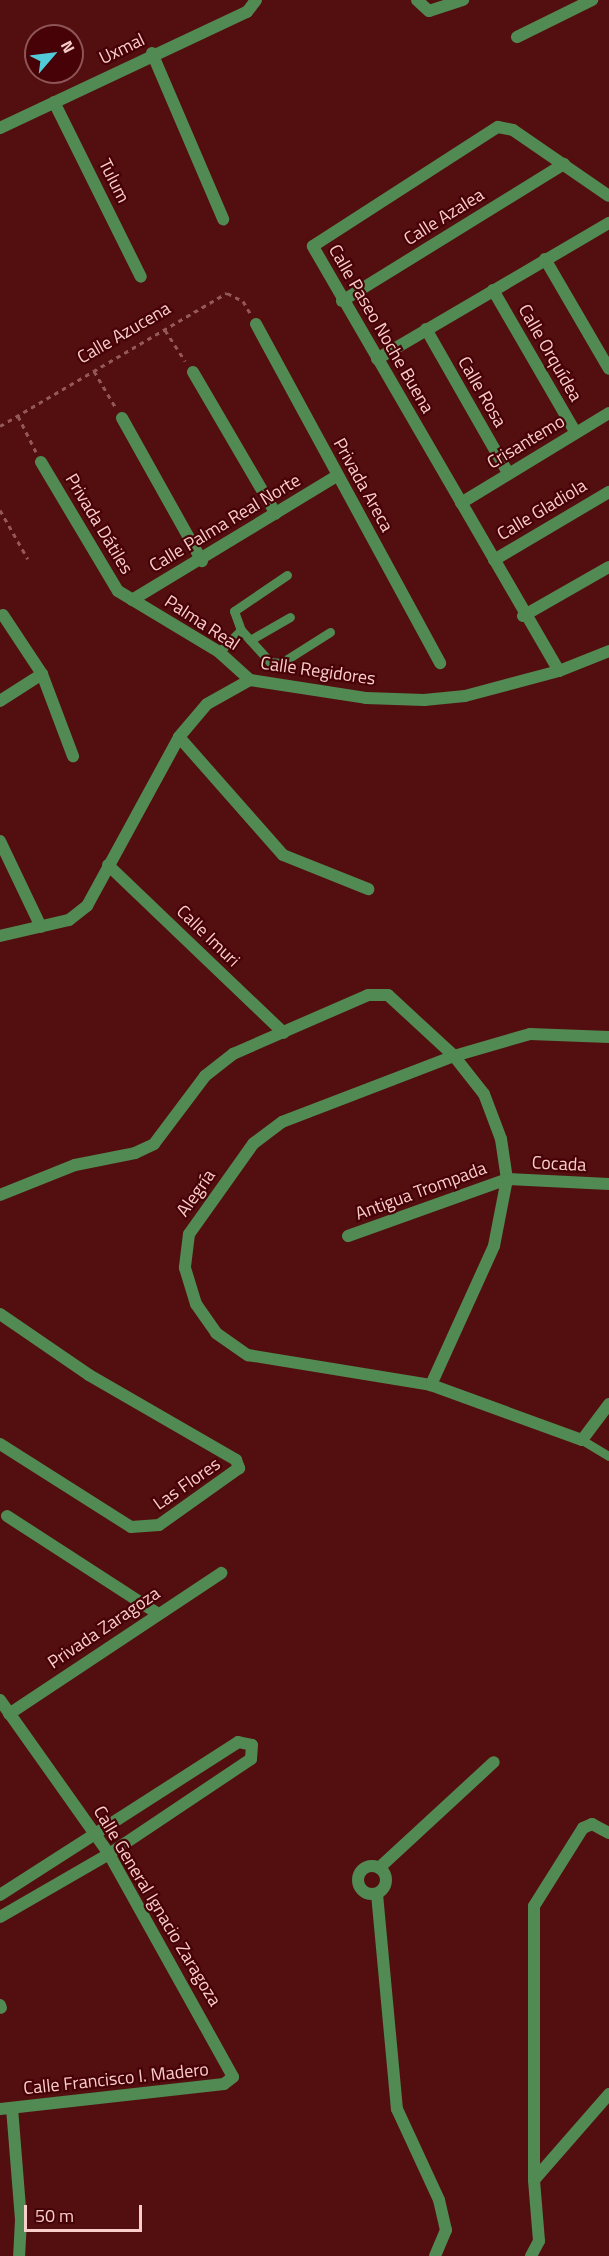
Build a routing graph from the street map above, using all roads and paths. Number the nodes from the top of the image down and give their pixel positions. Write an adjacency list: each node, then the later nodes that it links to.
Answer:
1 (256, 0): 6 (street, Uxmal)
2 (417, 0): 3 (street)
3 (463, 0)
4 (592, 0): 5 (street)
5 (517, 37)
6 (152, 53): 7 (street, Uxmal); 11 (street)
7 (54, 102): 8 (street, Uxmal); 14 (street, Tulum)
8 (0, 128)
9 (564, 164): 10 (street, Calle Paseo Noche Buena); 16 (street, Calle Azalea); 16 (street, Calle Paseo Noche Buena)
10 (609, 196)
11 (223, 219)
12 (607, 228): 13 (street)
13 (545, 259): 15 (street); 21 (street)
14 (141, 277)
15 (493, 290): 18 (street); 28 (street, Calle Orquídea)
16 (342, 301): 20 (street, Calle Paseo Noche Buena)
17 (256, 324): 19 (path, Calle Azucena); 31 (street, Privada Areca)
18 (426, 329): 20 (street); 30 (street, Calle Rosa)
19 (165, 330): 22 (path, Calle Azucena); 23 (path)
20 (377, 359): 33 (street, Calle Paseo Noche Buena)
21 (609, 369)
22 (94, 371): 25 (path, Calle Azucena); 26 (path)
23 (193, 372): 35 (street)
24 (609, 413): 28 (street, Crisantemo)
25 (18, 416): 27 (path, Calle Azucena); 29 (path)
26 (122, 418): 38 (street)
27 (0, 426)
28 (576, 433): 30 (street, Crisantemo)
29 (41, 462): 41 (street, Privada Dátiles)
30 (508, 473): 33 (street, Crisantemo)
31 (337, 476): 35 (street, Calle Palma Real Norte); 50 (street, Privada Areca)
32 (609, 492): 37 (street, Calle Gladiola)
33 (461, 503): 37 (street, Calle Paseo Noche Buena)
34 (0, 510): 36 (path)
35 (276, 514): 38 (street, Calle Palma Real Norte)
36 (28, 559)
37 (494, 560): 43 (street, Calle Paseo Noche Buena)
38 (202, 561): 41 (street, Calle Palma Real Norte)
39 (609, 567): 43 (street)
40 (287, 575): 45 (lane)
41 (132, 600): 49 (street, Palma Real)
42 (3, 615): 52 (street)
43 (523, 616): 51 (street, Calle Paseo Noche Buena)
44 (290, 617): 47 (lane)
45 (241, 630): 47 (lane); 49 (lane)
46 (330, 632): 47 (lane)
47 (250, 640)
48 (609, 651): 51 (street, Calle Regidores)
49 (219, 652): 53 (street, Palma Real)
50 (440, 663)
51 (559, 671): 53 (street, Calle Regidores)
52 (42, 674): 54 (street); 56 (street)
53 (250, 680): 55 (street, Calle Regidores)
54 (0, 701)
55 (179, 737): 58 (street, Calle Regidores); 59 (street)
56 (73, 756)
57 (0, 841): 60 (street)
58 (108, 865): 60 (street, Calle Regidores); 62 (street, Calle Imuri)
59 (368, 889)
60 (41, 927): 61 (street, Calle Regidores)
61 (0, 936)
62 (284, 1033): 64 (street); 67 (street)
63 (609, 1037): 64 (street, Alegría)
64 (454, 1056): 65 (street); 70 (street, Alegría)
65 (507, 1179): 66 (street, Cocada); 68 (street, Antigua Trompada); 70 (street)
66 (609, 1184)
67 (0, 1195)
68 (348, 1236)
69 (0, 1314): 73 (street, Las Flores)
70 (431, 1385): 72 (street, Alegría)
71 (609, 1404): 72 (street)
72 (582, 1440): 74 (lane, Alegría)
73 (0, 1444)
74 (609, 1456)
75 (8, 1516): 77 (street)
76 (221, 1573): 77 (street, Privada Zaragoza)
77 (157, 1613): 79 (street, Privada Zaragoza)
78 (0, 1700): 79 (street, Calle General Ignacio Zaragoza)
79 (9, 1714): 82 (street, Calle General Ignacio Zaragoza)
80 (494, 1761): 84 (street)
81 (609, 1833): 91 (street)
82 (97, 1836): 83 (street, Calle General Ignacio Zaragoza); 83 (street); 86 (street)
83 (109, 1854): 87 (street); 88 (street, Calle General Ignacio Zaragoza)
84 (379, 1868): 85 (street); 85 (street)
85 (377, 1894): 93 (street)
86 (0, 1895)
87 (0, 1917)
88 (233, 2077): 90 (street, Calle Francisco I. Madero)
89 (609, 2094): 91 (street)
90 (6, 2109): 92 (street)
91 (534, 2180): 94 (street)
92 (19, 2256)
93 (435, 2256)
94 (531, 2256)

